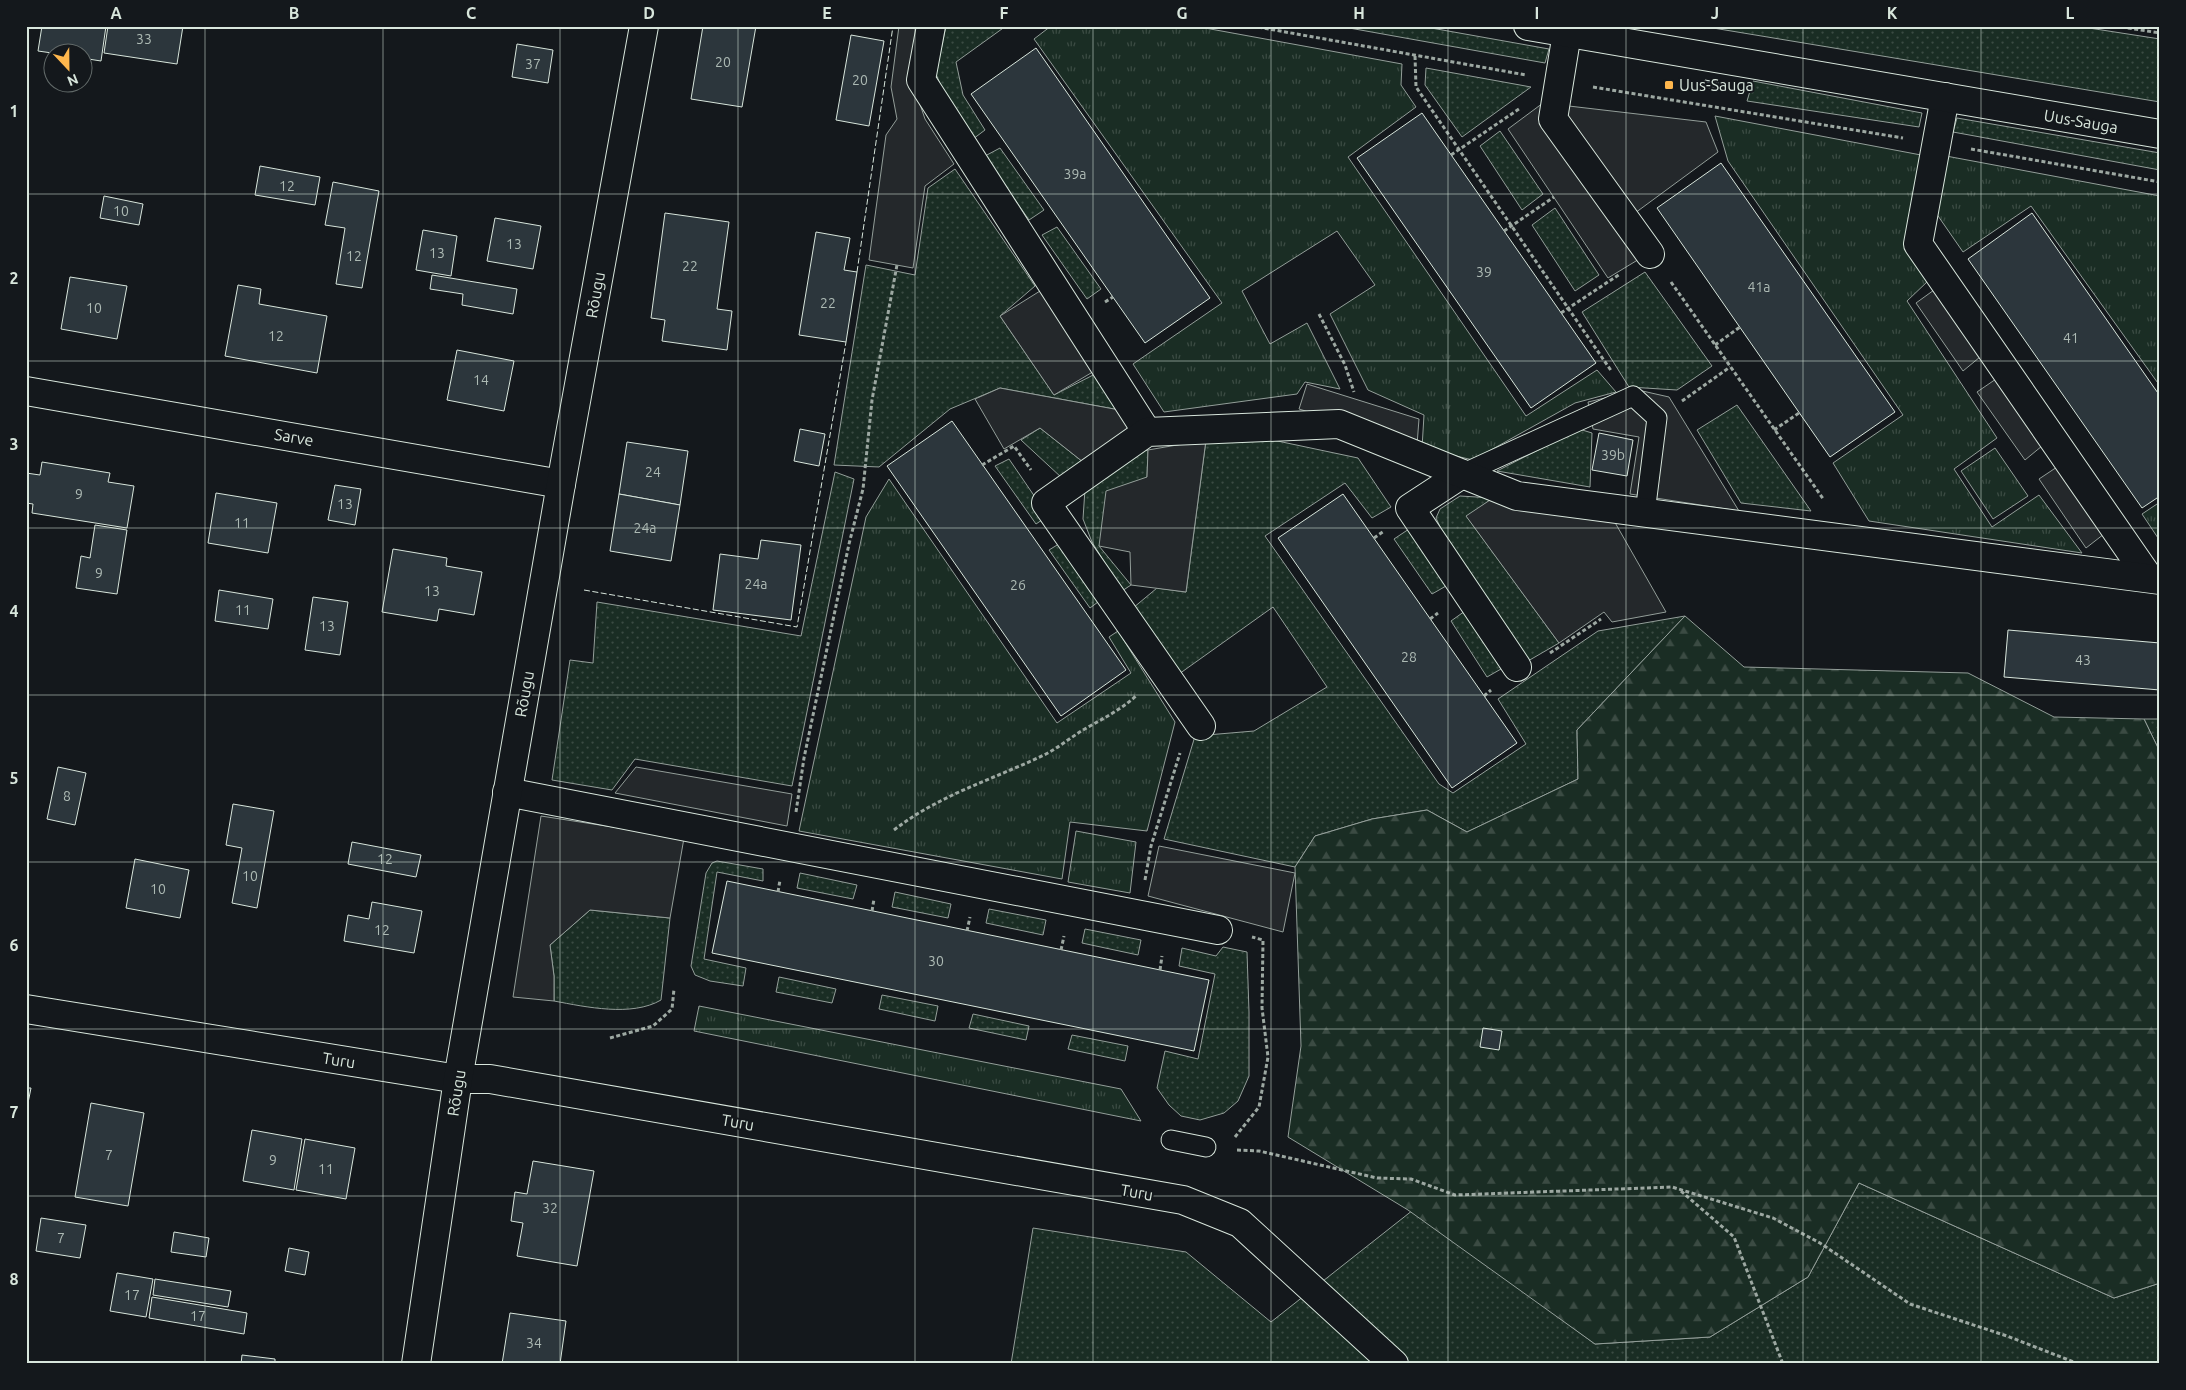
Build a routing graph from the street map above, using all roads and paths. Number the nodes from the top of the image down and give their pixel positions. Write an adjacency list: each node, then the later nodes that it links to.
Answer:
1 (644, 26): 36 (street, Rõugu)
2 (931, 26): 33 (street)
3 (1252, 26): 8 (path)
4 (1528, 26): 6 (street, Uus-Sauga)
5 (2115, 26): 7 (path)
6 (1567, 32): 9 (street); 10 (street, Uus-Sauga)
7 (2160, 33)
8 (1415, 56): 9 (path); 13 (path)
9 (1552, 80): 12 (path); 13 (path); 19 (street)
10 (1945, 97): 11 (street, Uus-Sauga); 12 (street)
11 (2160, 134)
12 (1936, 143): 15 (path); 40 (street)
13 (1459, 150): 14 (path); 17 (path)
14 (1451, 155)
15 (2160, 182)
16 (1554, 197): 17 (path)
17 (1512, 226): 18 (path); 21 (path)
18 (1504, 231)
19 (1650, 254): 21 (path); 25 (path)
20 (897, 266): 45 (path)
21 (1568, 308): 22 (path); 28 (path)
22 (1561, 313)
23 (1320, 314): 31 (path)
24 (1740, 327): 25 (path)
25 (1714, 345): 26 (path)
26 (1730, 367): 30 (path); 32 (path)
27 (26, 391): 36 (street, Sarve)
28 (1630, 397): 30 (lane); 35 (lane)
29 (1800, 413): 32 (path)
30 (1657, 418): 38 (lane)
31 (1350, 429): 33 (street); 35 (street)
32 (1774, 430): 39 (path)
33 (1147, 432): 37 (street)
34 (982, 465): 37 (path)
35 (1462, 474): 38 (street); 41 (street)
36 (561, 484): 44 (street, Rõugu)
37 (1051, 498): 42 (street)
38 (1644, 513): 39 (street)
39 (1852, 540): 40 (street)
40 (2154, 579)
41 (1517, 667)
42 (1163, 671): 43 (street); 46 (path)
43 (1201, 726): 47 (path)
44 (507, 792): 45 (street); 52 (street, Rõugu)
45 (790, 847): 46 (street)
46 (882, 865): 47 (street)
47 (1138, 915): 48 (street)
48 (1218, 930): 54 (path)
49 (674, 989): 51 (path)
50 (26, 1009): 52 (street, Turu)
51 (610, 1038)
52 (458, 1079): 56 (street, Rõugu); 57 (street, Turu)
53 (1171, 1140): 54 (lane)
54 (1206, 1147): 55 (path)
55 (1679, 1189): 58 (path); 59 (path)
56 (416, 1364)
57 (1394, 1364)
58 (1783, 1364)
59 (2079, 1364)

